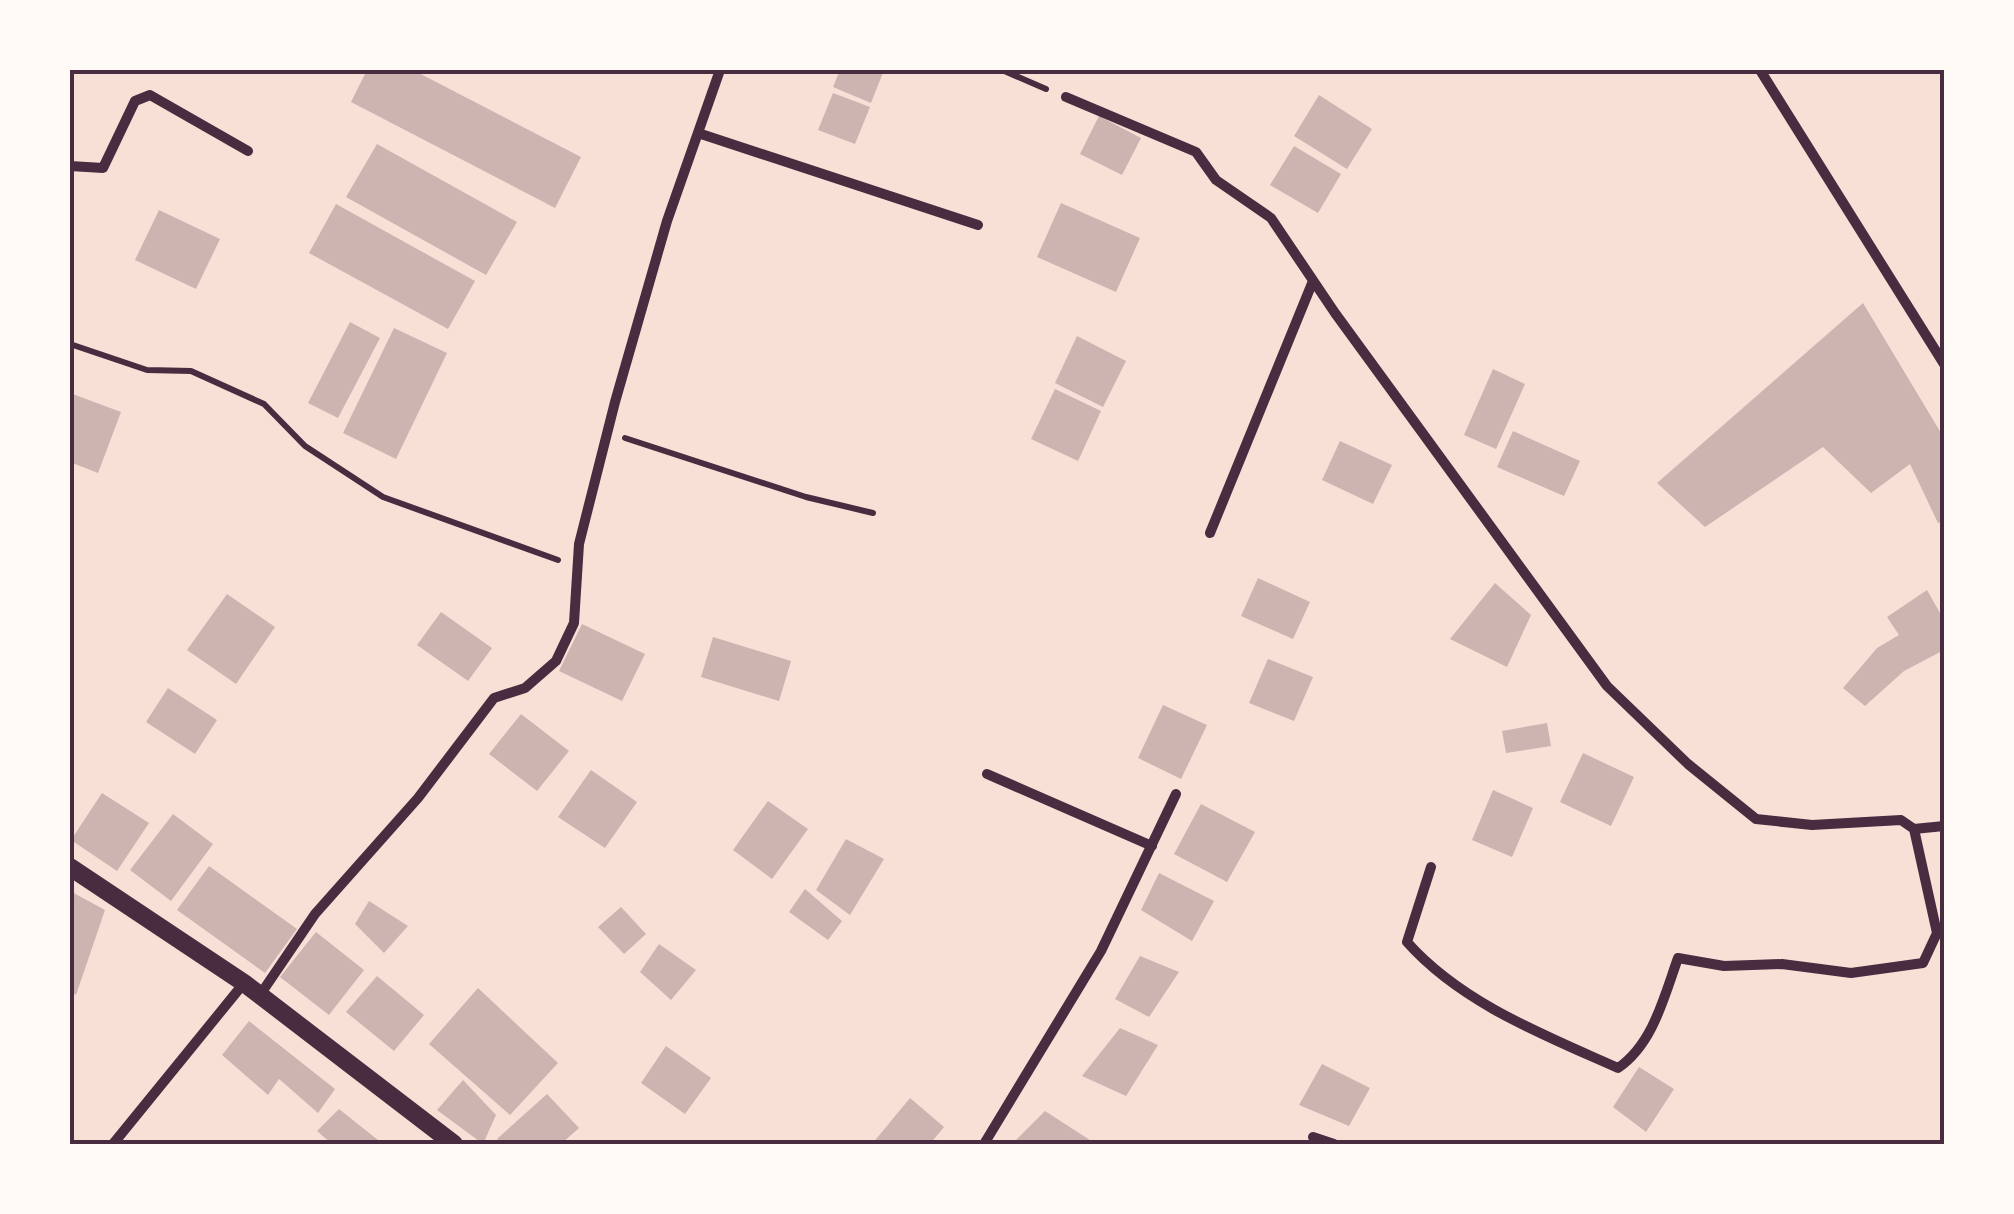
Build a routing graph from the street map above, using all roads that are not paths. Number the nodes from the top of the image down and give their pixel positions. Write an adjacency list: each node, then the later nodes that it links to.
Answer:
1 (720, 70): 4 (street)
2 (1760, 70): 9 (street)
3 (1066, 96): 8 (street)
4 (698, 133): 7 (street); 19 (street)
5 (248, 151): 6 (street)
6 (70, 166)
7 (978, 225)
8 (1313, 280): 10 (street); 14 (street)
9 (1944, 364)
10 (1210, 533)
11 (987, 774): 15 (street)
12 (1176, 794): 15 (street)
13 (1944, 826): 14 (street)
14 (1914, 828): 17 (street)
15 (1152, 846): 23 (street)
16 (70, 868): 18 (street)
17 (1431, 868)
18 (244, 982): 19 (street); 21 (street)
19 (260, 995): 22 (street)
20 (1313, 1138): 24 (street)
21 (113, 1144)
22 (454, 1144)
23 (984, 1144)
24 (1334, 1144)

